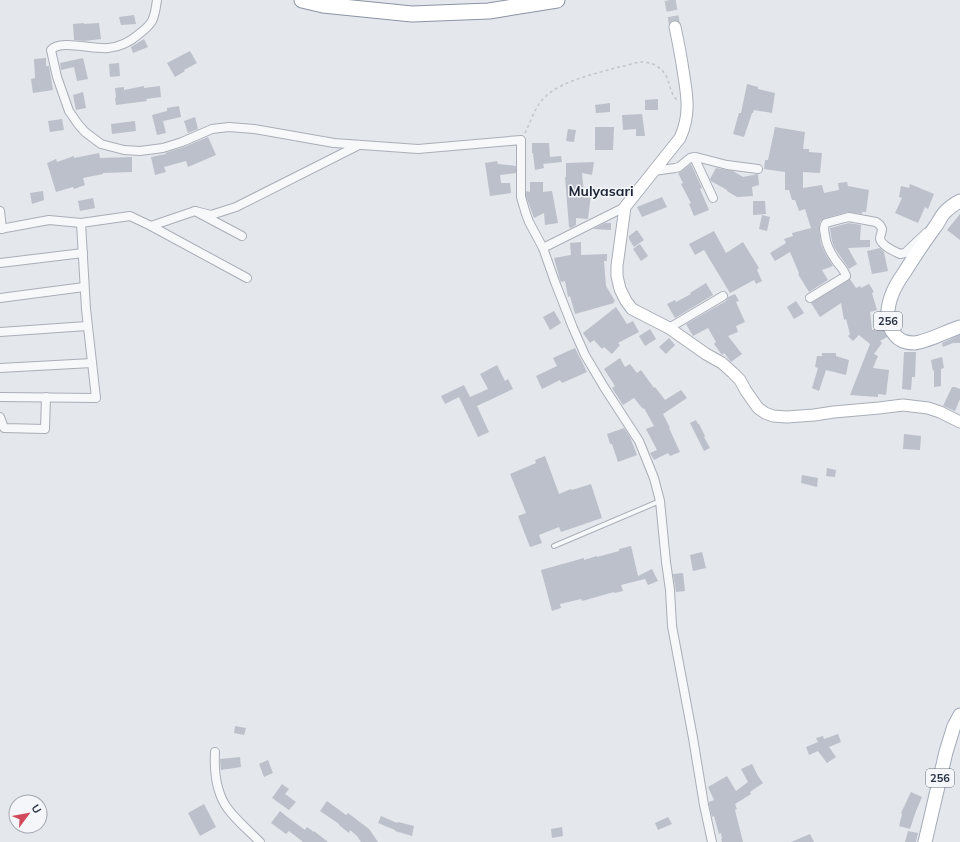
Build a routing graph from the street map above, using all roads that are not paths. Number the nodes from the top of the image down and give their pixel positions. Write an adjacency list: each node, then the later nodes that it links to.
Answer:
1 (157, 0): 5 (street)
2 (302, 0): 3 (highway)
3 (557, 0)
4 (675, 27): 8 (main road)
5 (360, 145): 13 (street); 19 (street)
6 (694, 158): 7 (street); 8 (street); 9 (street)
7 (758, 169)
8 (654, 171): 11 (main road)
9 (713, 198)
10 (960, 201): 16 (main road, 256)
11 (625, 207): 19 (street); 29 (main road)
12 (0, 211): 17 (street)
13 (195, 211): 15 (street); 18 (street)
14 (81, 223): 15 (street); 17 (street); 20 (street)
15 (151, 226): 22 (street)
16 (937, 226): 26 (street); 28 (main road, 256)
17 (1, 229)
18 (242, 236)
19 (543, 248): 37 (street)
20 (83, 253): 21 (street); 23 (street)
21 (0, 263)
22 (247, 278)
23 (84, 287): 25 (street); 27 (street)
24 (723, 296): 29 (street)
25 (0, 298)
26 (810, 298)
27 (87, 326): 30 (street); 31 (street)
28 (960, 327)
29 (669, 328): 36 (main road)
30 (0, 332)
31 (92, 363): 32 (street); 34 (street)
32 (0, 368)
33 (0, 397): 34 (street)
34 (46, 397): 35 (street)
35 (0, 417)
36 (960, 422)
37 (660, 501): 38 (lane); 42 (street)
38 (554, 546)
39 (960, 715): 43 (main road, 256)
40 (215, 752): 41 (street)
41 (260, 842)
42 (712, 842)
43 (925, 842)

